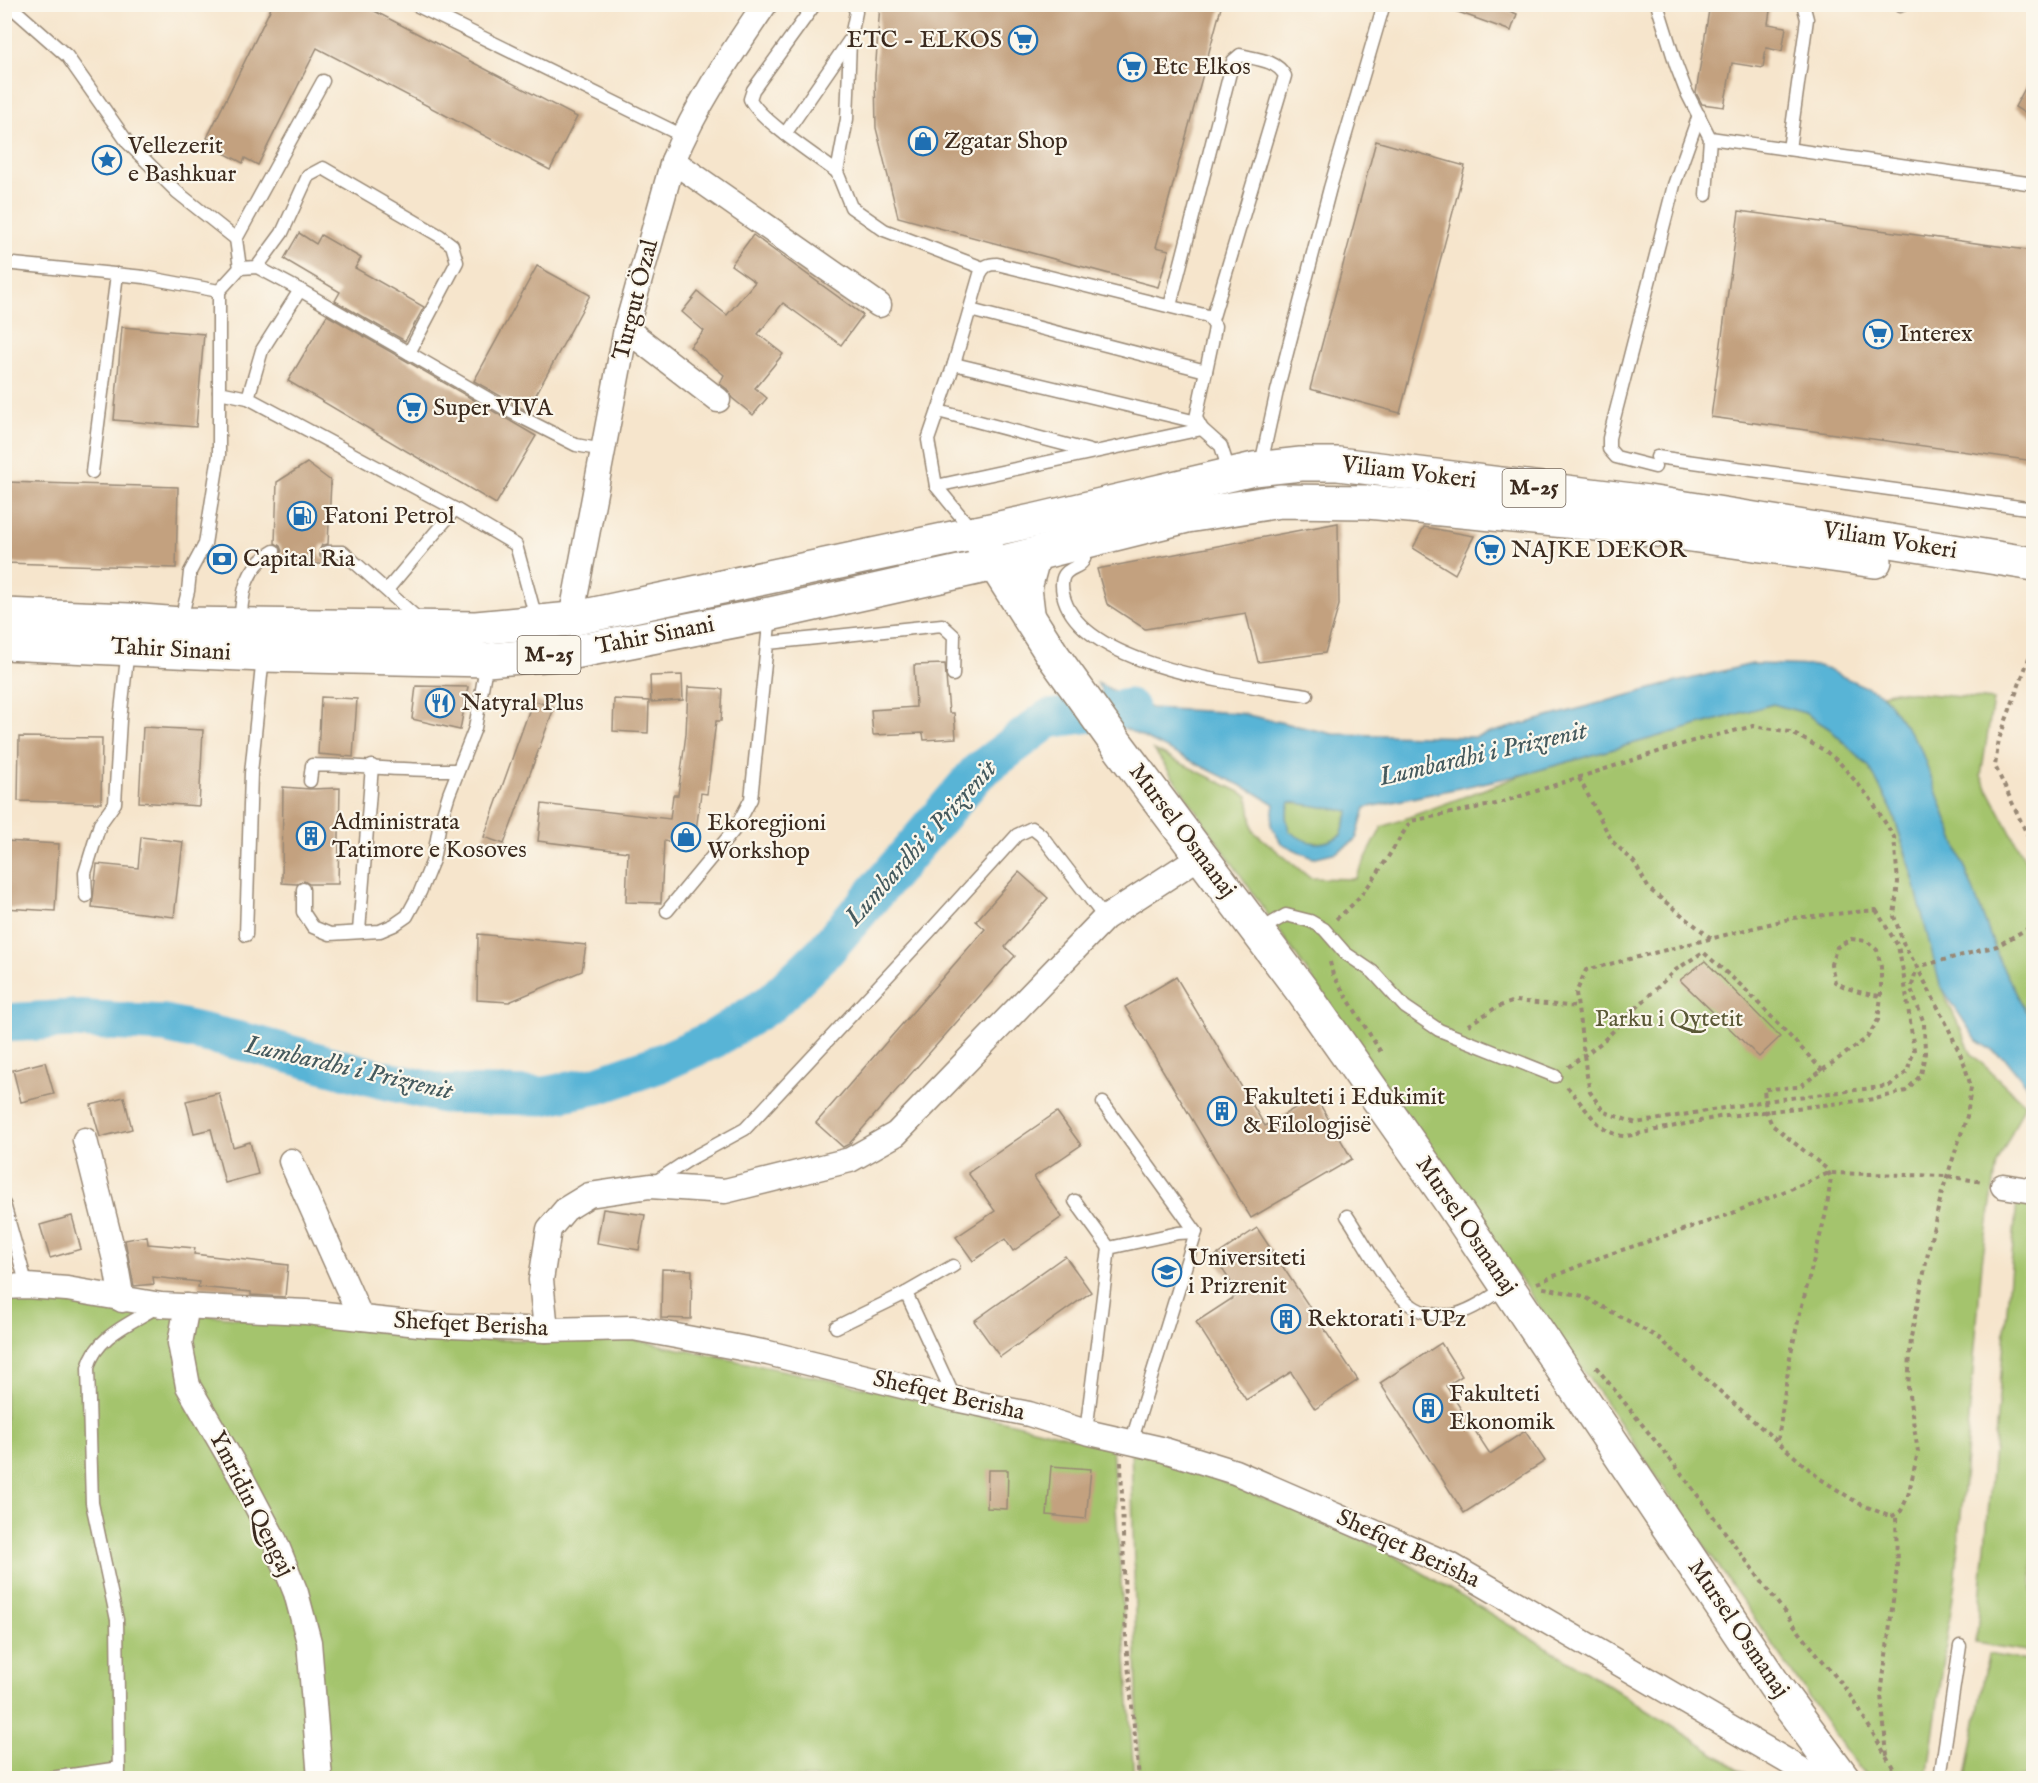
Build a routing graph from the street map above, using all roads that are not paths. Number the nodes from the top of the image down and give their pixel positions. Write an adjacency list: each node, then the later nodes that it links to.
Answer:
1 (8, 4): 20 (lane)
2 (414, 4): 13 (lane)
3 (765, 4): 13 (street, Turgut Özal)
4 (815, 4): 12 (lane)
5 (853, 4): 9 (lane)
6 (1384, 4): 44 (lane)
7 (1657, 4): 11 (lane)
8 (1803, 4): 15 (lane)
9 (850, 40): 12 (lane); 17 (lane)
10 (322, 81): 20 (lane)
11 (1699, 115): 14 (lane); 47 (lane)
12 (785, 134): 17 (lane)
13 (683, 136): 16 (street, Turgut Özal)
14 (1710, 138): 15 (lane); 19 (lane)
15 (1789, 149): 18 (lane)
16 (673, 161): 28 (street); 32 (street, Turgut Özal)
17 (837, 172): 23 (lane)
18 (2034, 184)
19 (1706, 195)
20 (236, 239): 24 (lane)
21 (4, 263): 25 (lane)
22 (257, 267): 24 (lane); 26 (lane); 33 (lane)
23 (984, 267): 29 (lane); 30 (lane)
24 (240, 268): 27 (lane)
25 (117, 274): 27 (lane); 43 (lane)
26 (300, 290): 33 (lane); 37 (lane)
27 (219, 291): 36 (lane)
28 (879, 305)
29 (1170, 306): 31 (lane); 31 (lane)
30 (970, 310): 34 (lane); 35 (lane)
31 (1212, 320): 35 (lane)
32 (626, 329): 38 (street); 41 (street, Turgut Özal)
33 (409, 353): 41 (lane)
34 (954, 364): 39 (lane); 40 (lane)
35 (1206, 371): 40 (lane)
36 (219, 392): 37 (lane); 62 (lane)
37 (248, 398): 46 (lane)
38 (718, 400)
39 (938, 411): 42 (lane); 45 (lane)
40 (1200, 426): 42 (lane); 44 (lane)
41 (603, 450): 60 (street, Turgut Özal)
42 (1095, 452): 45 (lane)
43 (92, 472)
44 (1242, 472): 48 (main road, Viliam Vokeri / M-25); 54 (main road, Viliam Vokeri / M-25)
45 (936, 486): 49 (lane)
46 (455, 509): 57 (lane); 61 (lane)
47 (2034, 509)
48 (1037, 520): 49 (main road, Tahir Sinani / M-25)
49 (975, 533): 55 (main road, Mursel Osmanaj); 60 (main road, Tahir Sinani / M-25)
50 (1082, 544): 53 (main road, Tahir Sinani / M-25); 56 (main road, Viliam Vokeri / M-25); 71 (lane)
51 (274, 551): 63 (lane)
52 (327, 552): 57 (lane)
53 (1034, 555): 55 (main road, Tahir Sinani / M-25); 58 (main road)
54 (2024, 559)
55 (995, 564): 58 (main road, Mursel Osmanaj); 65 (main road, Tahir Sinani / M-25)
56 (2034, 583)
57 (387, 590): 64 (lane)
58 (1028, 613): 75 (main road, Mursel Osmanaj)
59 (4, 615): 62 (main road, Tahir Sinani / M-25)
60 (571, 619): 61 (main road, Tahir Sinani / M-25)
61 (537, 623): 64 (main road, Tahir Sinani / M-25)
62 (180, 624): 63 (main road, Tahir Sinani / M-25)
63 (240, 624): 64 (main road, Tahir Sinani / M-25)
64 (444, 628)
65 (769, 629): 69 (main road, Tahir Sinani / M-25); 70 (lane); 78 (lane)
66 (4, 643): 67 (main road, Tahir Sinani / M-25)
67 (128, 648): 68 (main road, Tahir Sinani / M-25); 77 (lane)
68 (263, 655): 69 (main road, Tahir Sinani / M-25); 82 (lane)
69 (487, 660): 73 (lane)
70 (953, 675)
71 (1307, 695)
72 (372, 766): 73 (lane); 74 (lane); 80 (lane)
73 (458, 770): 80 (lane)
74 (310, 781)
75 (1202, 855): 79 (street); 81 (main road, Mursel Osmanaj)
76 (303, 889): 80 (lane)
77 (86, 896)
78 (667, 911)
79 (1105, 918): 87 (street); 87 (lane)
80 (359, 932)
81 (1258, 932): 83 (lane); 97 (main road, Mursel Osmanaj)
82 (246, 935)
83 (1555, 1076)
84 (1103, 1103): 93 (lane)
85 (85, 1140): 99 (street)
86 (291, 1161): 102 (street)
87 (650, 1186): 104 (street)
88 (2003, 1186): 89 (street)
89 (2034, 1191)
90 (1075, 1200): 94 (lane)
91 (4, 1204): 96 (lane)
92 (1347, 1216): 97 (lane)
93 (1196, 1232): 94 (lane); 107 (lane)
94 (1109, 1248): 106 (lane)
95 (953, 1266): 98 (lane)
96 (16, 1286): 99 (street, Shefqet Berisha)
97 (1507, 1287): 113 (main road, Mursel Osmanaj)
98 (906, 1293): 103 (lane); 105 (lane)
99 (122, 1300): 100 (street, Shefqet Berisha)
100 (161, 1305): 101 (street, Shefqet Berisha); 109 (lane)
101 (187, 1306): 102 (street, Shefqet Berisha); 111 (street, Ymridin Qengaj)
102 (361, 1318): 104 (street, Shefqet Berisha)
103 (836, 1327)
104 (546, 1330): 105 (street, Shefqet Berisha)
105 (955, 1399): 106 (street, Shefqet Berisha)
106 (1086, 1432): 107 (street, Shefqet Berisha)
107 (1127, 1442): 112 (street, Shefqet Berisha)
108 (1960, 1646): 114 (lane)
109 (119, 1773): 110 (lane)
110 (51, 1779)
111 (320, 1779)
112 (1816, 1779)
113 (1843, 1779)
114 (1940, 1779)

